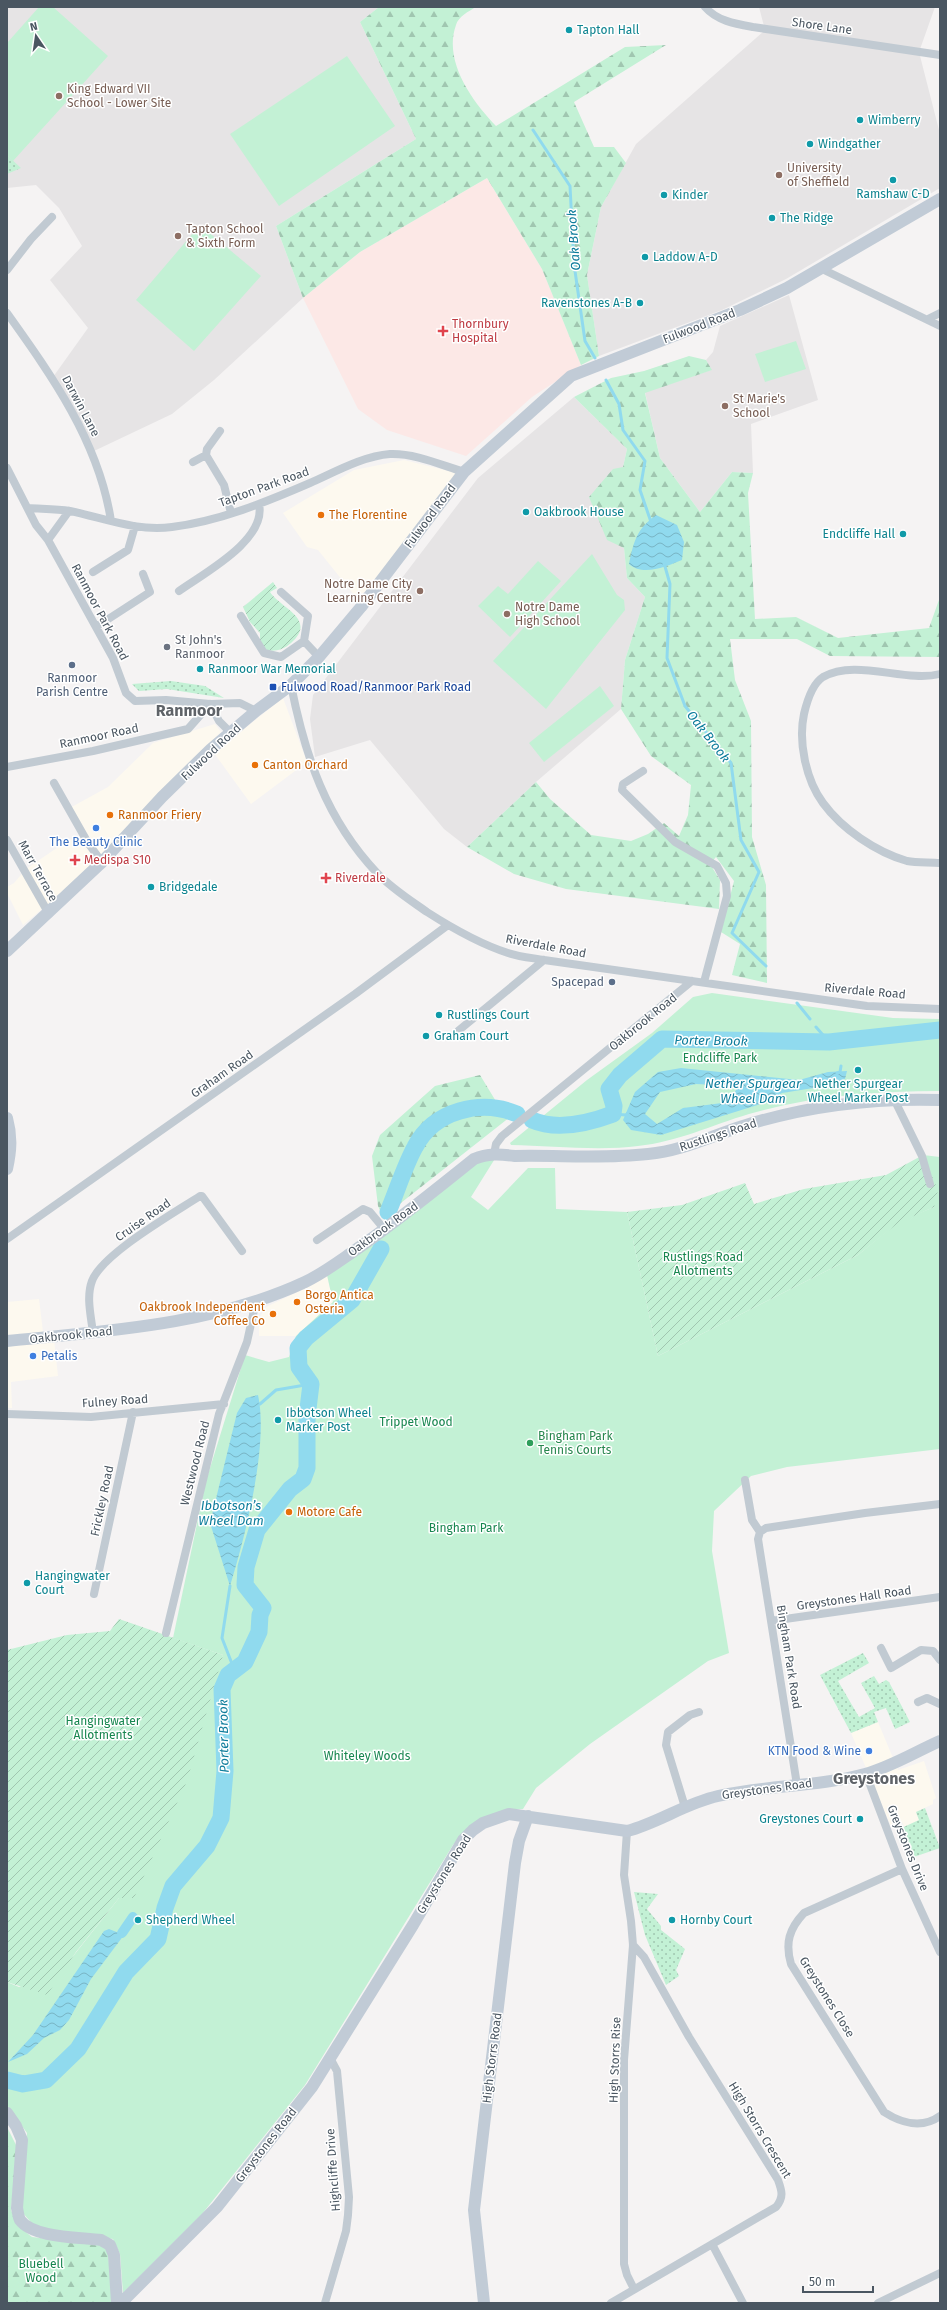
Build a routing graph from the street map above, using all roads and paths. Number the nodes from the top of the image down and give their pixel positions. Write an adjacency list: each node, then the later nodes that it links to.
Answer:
1 (705, 7): 2 (street, Shore Lane)
2 (940, 55)
3 (940, 199): 6 (street, Fulwood Road)
4 (52, 218): 5 (street)
5 (7, 270)
6 (822, 270): 9 (street); 15 (street, Fulwood Road)
7 (940, 312): 9 (street)
8 (7, 313): 20 (street, Darwin Lane)
9 (928, 319): 10 (street)
10 (940, 326)
11 (220, 431): 12 (street)
12 (206, 455): 13 (street); 19 (street)
13 (193, 462)
14 (7, 468): 17 (street, Ranmoor Park Road)
15 (464, 472): 16 (street, Tapton Park Road); 30 (street, Fulwood Road)
16 (258, 504): 19 (street, Tapton Park Road); 25 (street)
17 (28, 508): 18 (street, Tapton Park Road); 22 (street, Ranmoor Park Road)
18 (69, 511): 20 (street, Tapton Park Road); 22 (street)
19 (231, 513): 21 (street, Tapton Park Road)
20 (111, 521): 21 (street, Tapton Park Road)
21 (135, 526): 23 (street)
22 (48, 540): 28 (street, Ranmoor Park Road)
23 (93, 572)
24 (143, 574): 28 (street)
25 (179, 590)
26 (281, 592): 29 (street)
27 (241, 616): 29 (street)
28 (96, 627): 33 (street, Ranmoor Park Road)
29 (304, 641): 30 (street)
30 (319, 657): 32 (street, Fulwood Road)
31 (940, 674): 41 (street)
32 (291, 685): 34 (street, Fulwood Road); 43 (street, Riverdale Road)
33 (210, 704): 34 (street); 35 (street); 36 (street, Ranmoor Road)
34 (256, 711): 35 (street, Fulwood Road)
35 (230, 732): 40 (street, Fulwood Road)
36 (7, 766)
37 (643, 771): 47 (street)
38 (54, 783): 40 (street)
39 (7, 840): 42 (street, Marr Terrace)
40 (102, 862): 42 (street, Fulwood Road)
41 (940, 863)
42 (49, 914): 44 (street, Fulwood Road)
43 (448, 925): 45 (street, Riverdale Road); 57 (street, Graham Road)
44 (7, 951)
45 (544, 960): 46 (street, Riverdale Road); 49 (street)
46 (692, 981): 47 (street, Riverdale Road); 53 (street, Oakbrook Road)
47 (704, 982): 48 (street, Riverdale Road)
48 (940, 1009)
49 (458, 1031)
50 (894, 1100): 51 (street, Rustlings Road); 53 (street, Rustlings Road); 55 (street)
51 (940, 1100)
52 (7, 1118): 54 (street)
53 (494, 1154): 56 (street, Oakbrook Road)
54 (7, 1169)
55 (930, 1184)
56 (385, 1230): 58 (street); 60 (street, Oakbrook Road)
57 (7, 1239)
58 (317, 1240)
59 (242, 1251): 61 (street, Cruise Road)
60 (256, 1300): 61 (street, Oakbrook Road); 63 (street, Westwood Road)
61 (93, 1333): 62 (street, Oakbrook Road)
62 (7, 1341)
63 (224, 1404): 64 (street, Fulney Road); 72 (street, Westwood Road)
64 (133, 1412): 65 (street, Fulney Road); 69 (street, Frickley Road)
65 (7, 1414)
66 (745, 1480): 68 (street, Bingham Park Road)
67 (940, 1504): 68 (street)
68 (760, 1532): 71 (street, Bingham Park Road)
69 (94, 1594)
70 (940, 1597): 71 (street, Greystones Hall Road)
71 (771, 1621): 80 (street, Bingham Park Road)
72 (166, 1633)
73 (881, 1648): 74 (street)
74 (940, 1660)
75 (918, 1702): 76 (street)
76 (940, 1704)
77 (699, 1712): 81 (street)
78 (940, 1740): 79 (street, Greystones Road)
79 (866, 1774): 80 (street, Greystones Road); 84 (street, Greystones Drive)
80 (797, 1785): 81 (street, Greystones Road)
81 (685, 1807): 83 (street, Greystones Road)
82 (528, 1816): 83 (street, Greystones Road); 87 (street, Greystones Road); 95 (street, High Storrs Road)
83 (627, 1831): 85 (street, High Storrs Rise)
84 (902, 1869): 86 (street, Greystones Drive); 89 (street, Greystones Close)
85 (632, 1945): 90 (street, High Storrs Crescent); 92 (street, High Storrs Rise)
86 (940, 1952)
87 (330, 2058): 93 (street, Greystones Road); 94 (street, Highcliffe Drive)
88 (7, 2113): 93 (street)
89 (940, 2116)
90 (712, 2244): 92 (street, High Storrs Crescent); 97 (street)
91 (940, 2272): 98 (street)
92 (634, 2289): 96 (street, High Storrs Crescent)
93 (117, 2301)
94 (325, 2303)
95 (484, 2303)
96 (611, 2303)
97 (743, 2303)
98 (878, 2303)

